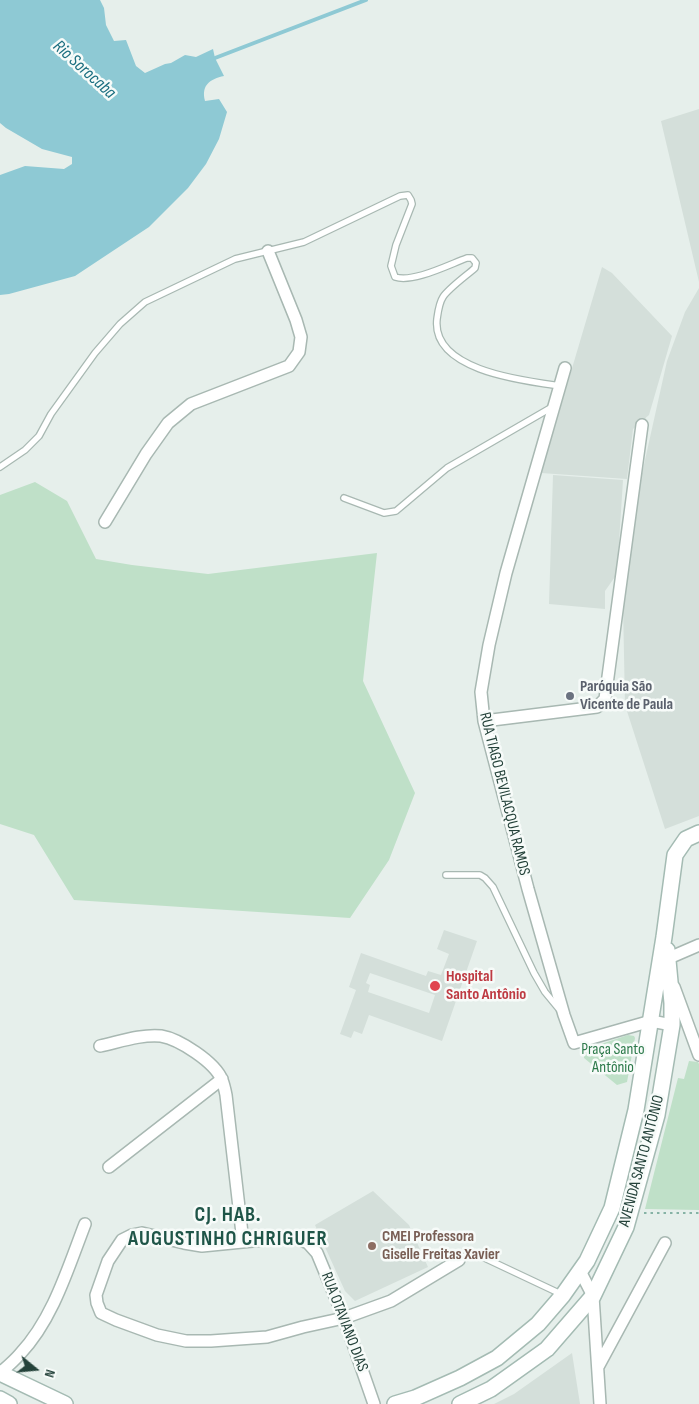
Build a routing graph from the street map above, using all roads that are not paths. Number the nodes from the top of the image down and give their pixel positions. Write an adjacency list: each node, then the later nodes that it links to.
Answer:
1 (268, 251): 3 (lane); 6 (lane); 8 (street)
2 (565, 368): 3 (street, RUA TIAGO BEVILACQUA RAMOS)
3 (561, 386): 4 (street, RUA TIAGO BEVILACQUA RAMOS)
4 (555, 405): 7 (lane); 9 (street, RUA TIAGO BEVILACQUA RAMOS)
5 (642, 425): 9 (street)
6 (0, 467)
7 (344, 498)
8 (106, 522)
9 (484, 721): 15 (street, RUA TIAGO BEVILACQUA RAMOS)
10 (699, 833): 13 (main road, AVENIDA SANTO ANTÔNIO)
11 (446, 875): 15 (lane)
12 (699, 945): 13 (street)
13 (664, 960): 14 (main road, AVENIDA SANTO ANTÔNIO); 16 (main road, AVENIDA SANTO ANTÔNIO)
14 (670, 975): 17 (main road, AVENIDA SANTO ANTÔNIO); 19 (street)
15 (564, 1016): 16 (street, RUA TIAGO BEVILACQUA RAMOS)
16 (651, 1022): 17 (street); 26 (main road, AVENIDA SANTO ANTÔNIO)
17 (672, 1025): 28 (main road, AVENIDA SANTO ANTÔNIO)
18 (100, 1046): 20 (street)
19 (699, 1056)
20 (222, 1079): 21 (street); 23 (street)
21 (109, 1167)
22 (86, 1224): 31 (street)
23 (244, 1242): 29 (street, RUA OTAVIANO DIAS); 29 (street)
24 (664, 1243): 30 (street)
25 (459, 1260): 27 (lane); 29 (street)
26 (580, 1271): 27 (main road, AVENIDA SANTO ANTÔNIO); 28 (street)
27 (563, 1295): 32 (main road, AVENIDA SANTO ANTÔNIO)
28 (593, 1296): 30 (street); 38 (main road, AVENIDA SANTO ANTÔNIO)
29 (344, 1318): 36 (street, RUA OTAVIANO DIAS)
30 (598, 1367): 39 (street)
31 (0, 1372): 35 (main road)
32 (429, 1398): 37 (main road, AVENIDA SANTO ANTÔNIO)
33 (0, 1399): 34 (main road)
34 (9, 1404)
35 (65, 1404)
36 (374, 1404)
37 (395, 1404)
38 (460, 1404)
39 (600, 1404)

